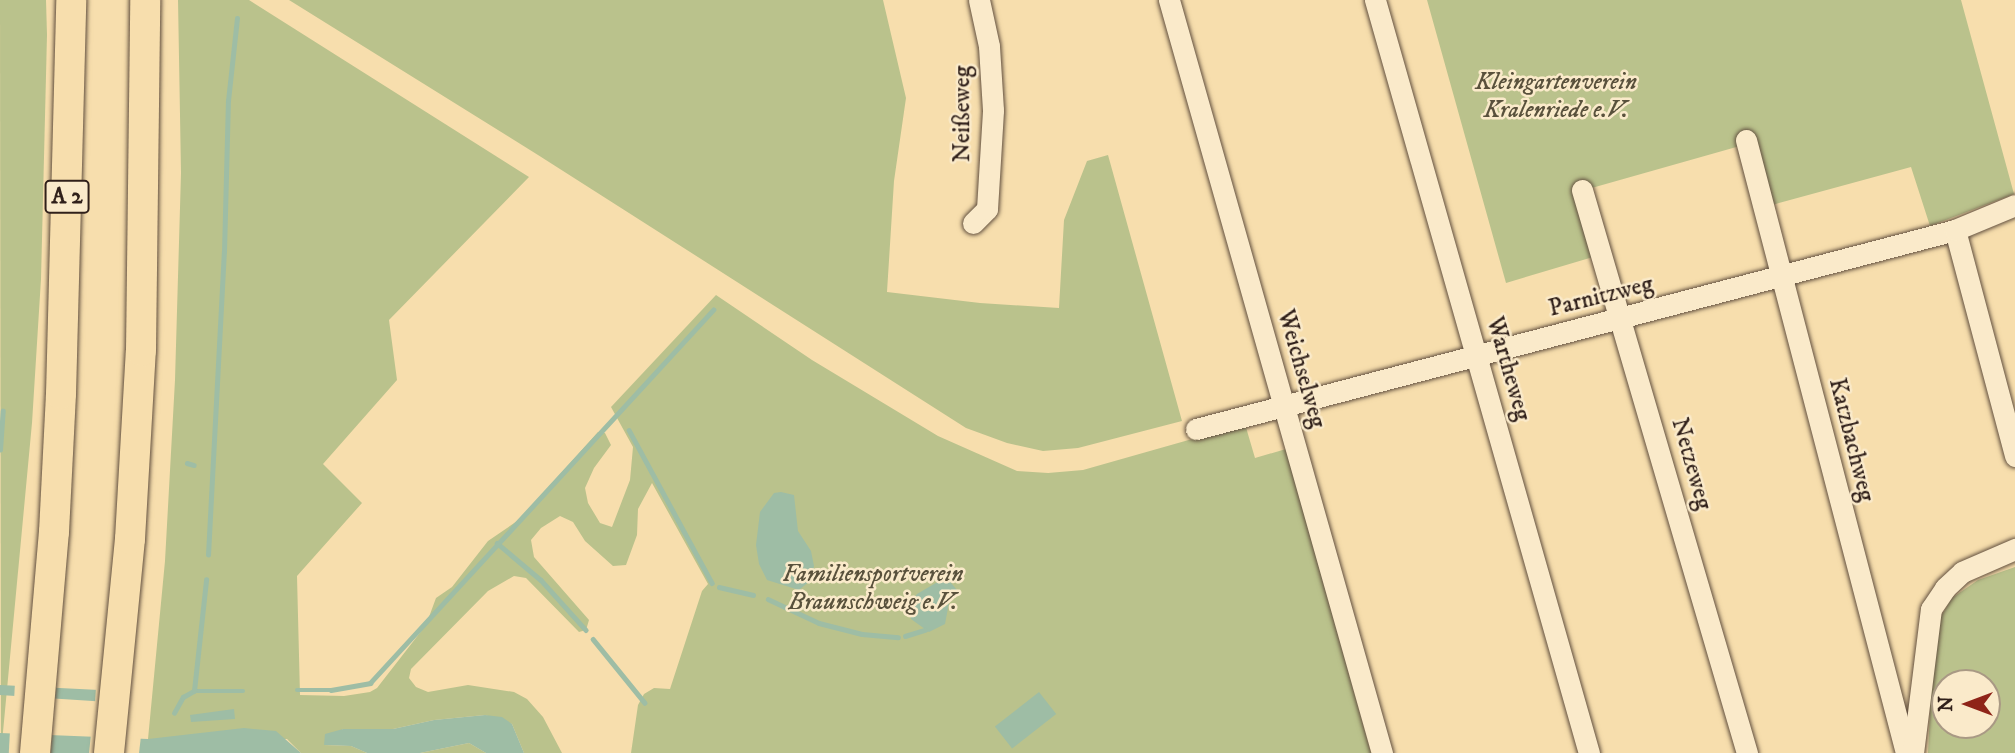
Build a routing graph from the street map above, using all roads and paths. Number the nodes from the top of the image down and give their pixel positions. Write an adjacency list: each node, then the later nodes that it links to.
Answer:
1 (71, 0): 18 (highway, A 2)
2 (145, 0): 21 (highway)
3 (979, 0): 9 (street, Neißeweg)
4 (1169, 0): 14 (street, Weichselweg)
5 (1376, 0): 13 (street, Wartheweg)
6 (1746, 140): 11 (street, Katzbachweg)
7 (1582, 190): 12 (street, Netzeweg)
8 (2015, 205): 10 (street, Parnitzweg)
9 (974, 223)
10 (1955, 230): 11 (street, Parnitzweg); 16 (street)
11 (1782, 275): 12 (street, Parnitzweg); 25 (street, Katzbachweg)
12 (1622, 320): 13 (street, Parnitzweg); 24 (street, Netzeweg)
13 (1476, 355): 14 (street, Parnitzweg); 23 (street, Wartheweg)
14 (1283, 404): 15 (street, Parnitzweg); 22 (street, Weichselweg)
15 (1196, 429)
16 (2015, 456)
17 (2015, 549): 26 (street)
18 (37, 640): 19 (highway); 20 (highway, A 2)
19 (18, 753)
20 (36, 753)
21 (109, 753)
22 (1382, 753)
23 (1589, 753)
24 (1747, 753)
25 (1906, 753)
26 (1913, 753)

